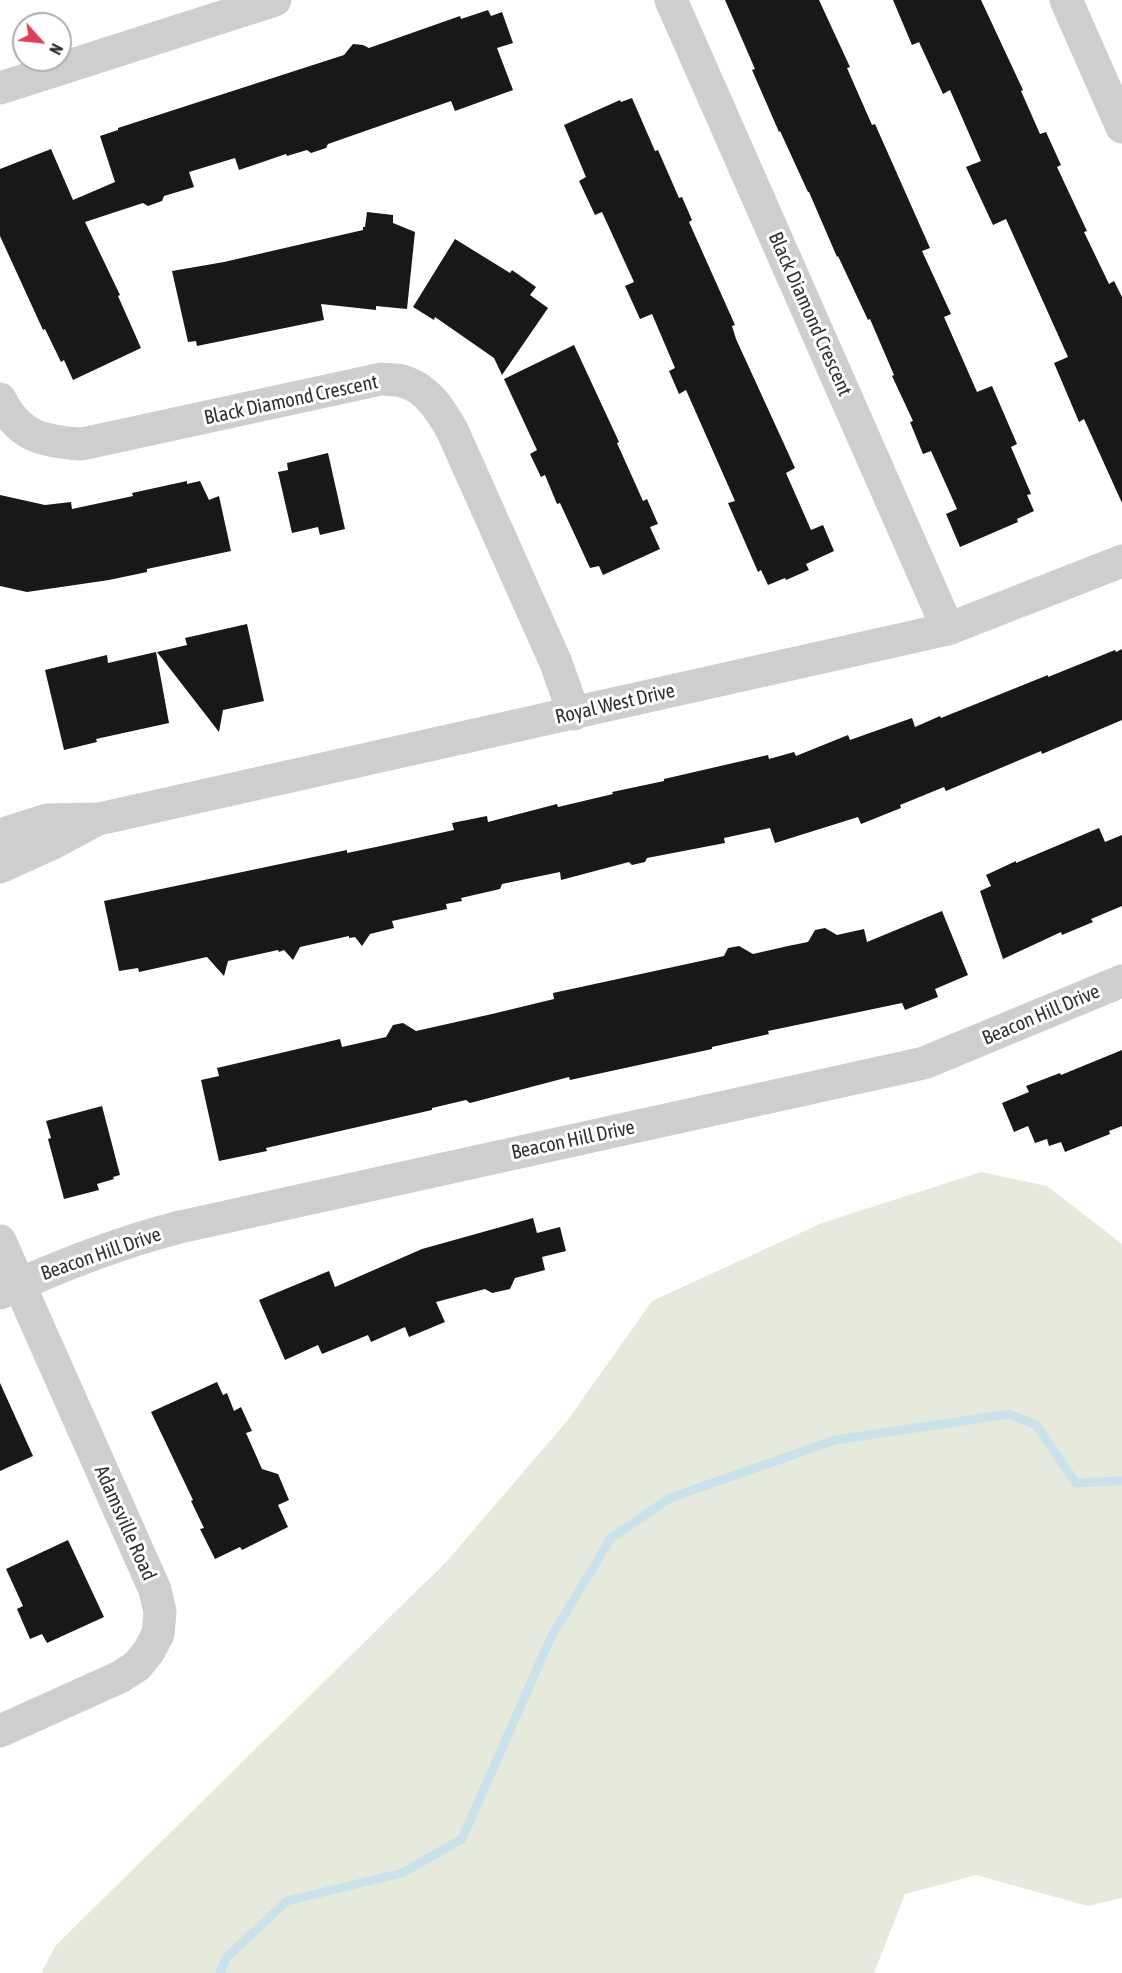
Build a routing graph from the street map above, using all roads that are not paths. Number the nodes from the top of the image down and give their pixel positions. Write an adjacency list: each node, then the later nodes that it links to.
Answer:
1 (275, 0): 4 (street)
2 (671, 0): 8 (street, Black Diamond Crescent)
3 (1066, 0): 5 (street)
4 (0, 87)
5 (1122, 127)
6 (0, 399): 9 (street, Black Diamond Crescent)
7 (1122, 561): 8 (street, Royal West Drive)
8 (948, 629): 9 (street, Royal West Drive)
9 (574, 714): 10 (street, Royal West Drive)
10 (99, 819): 11 (street, Royal West Drive); 12 (street, Royal West Drive)
11 (0, 835)
12 (0, 867)
13 (1122, 981): 15 (street, Beacon Hill Drive)
14 (0, 1241): 15 (street, Adamsville Road)
15 (10, 1289): 16 (street, Adamsville Road)
16 (0, 1731)

